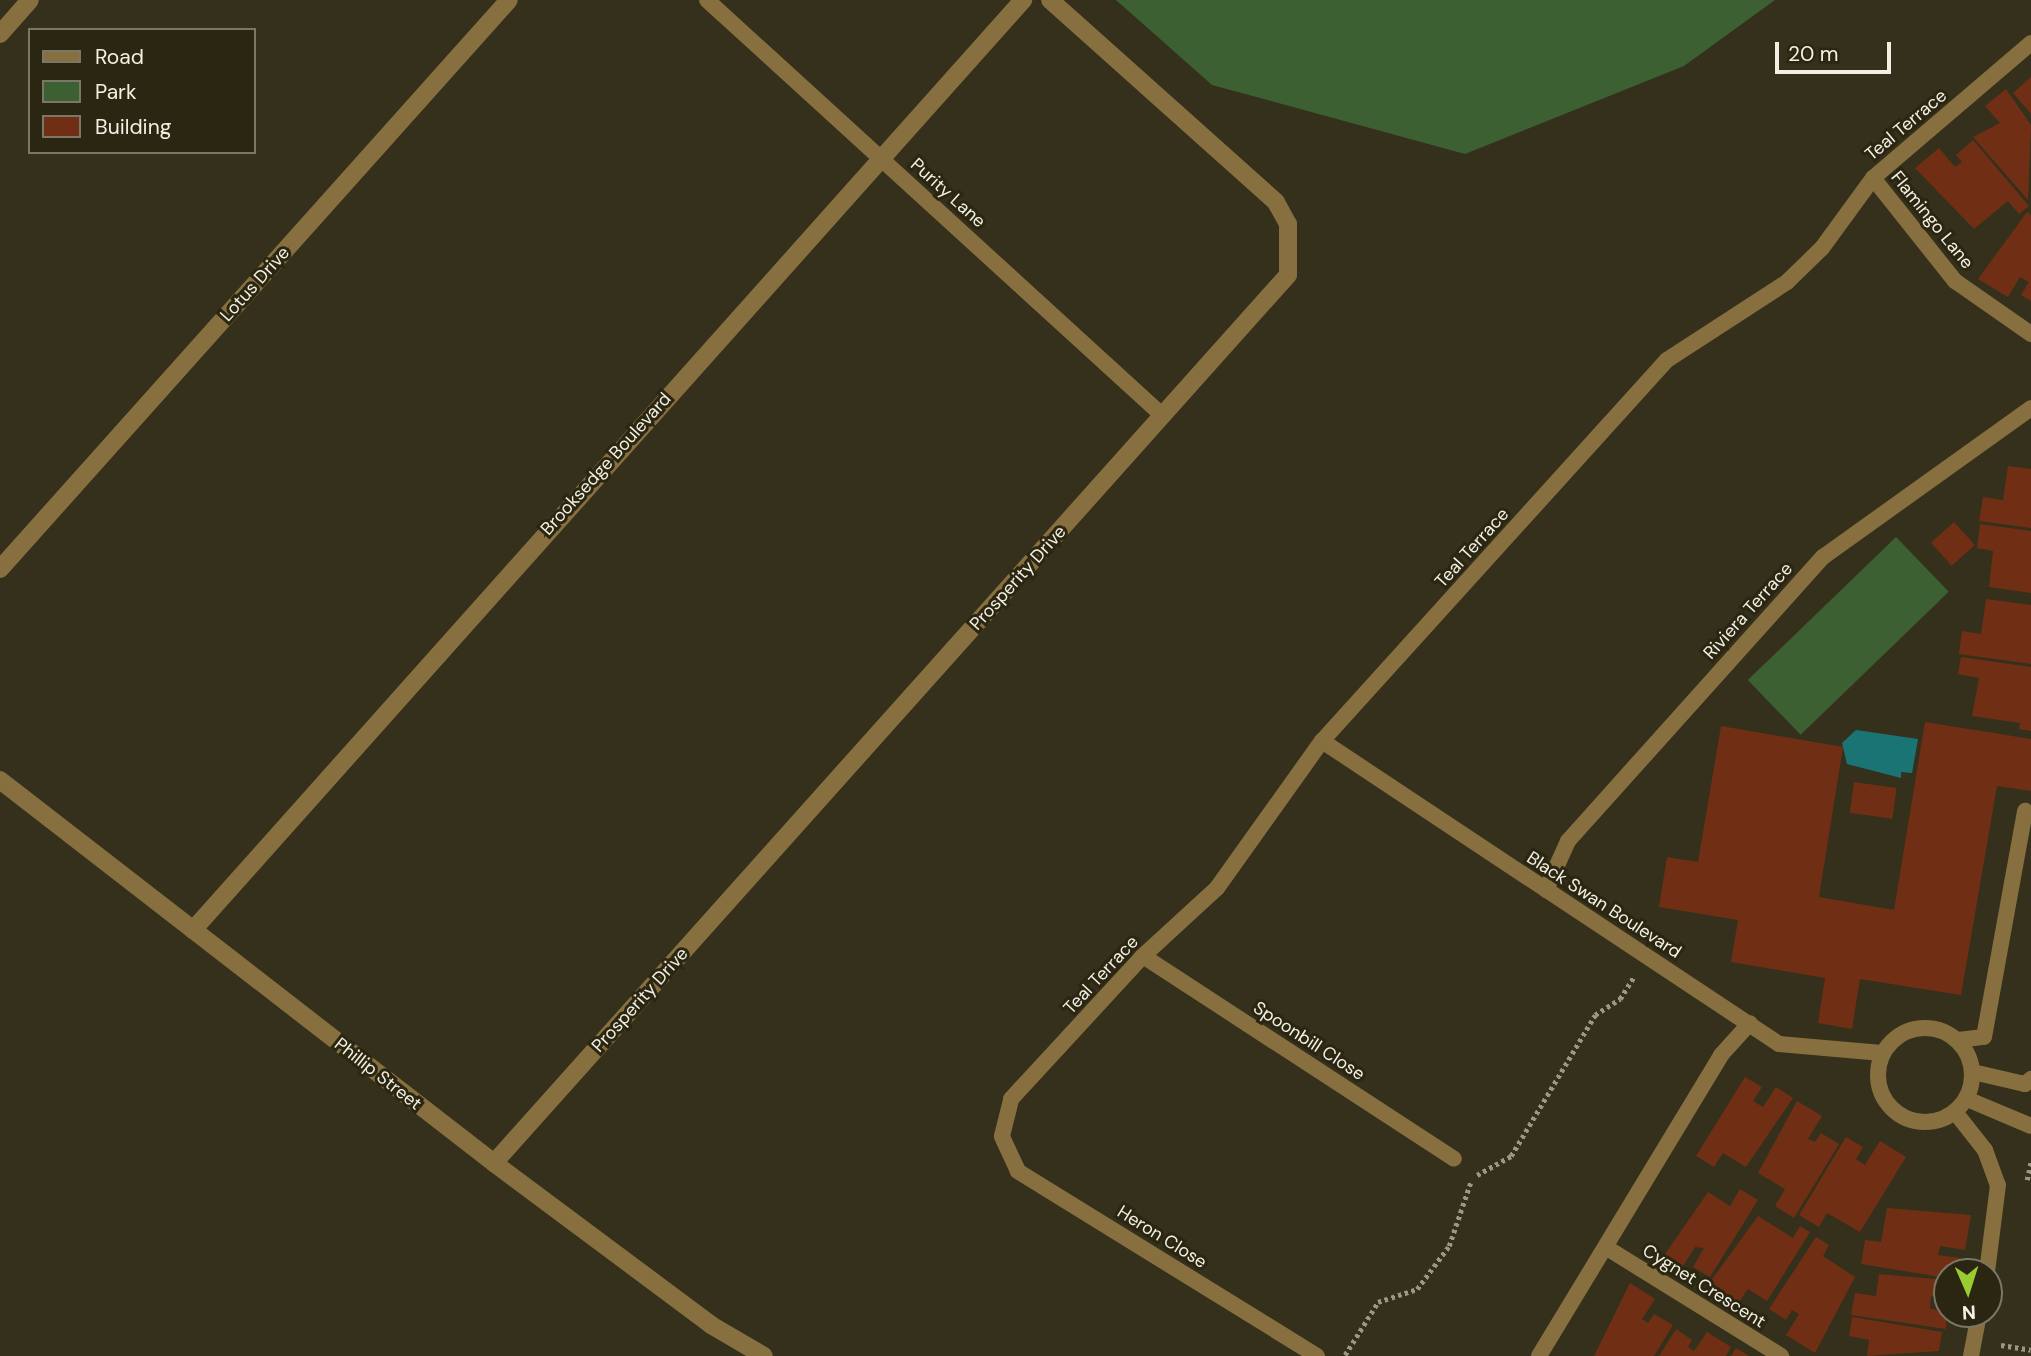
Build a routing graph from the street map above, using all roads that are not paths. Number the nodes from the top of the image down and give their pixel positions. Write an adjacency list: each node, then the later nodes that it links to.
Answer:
1 (30, 0): 6 (street)
2 (509, 0): 13 (street, Lotus Drive)
3 (707, 0): 8 (lane, Purity Lane)
4 (1023, 0): 8 (street, Brooksedge Boulevard)
5 (1050, 0): 12 (street, Prosperity Drive)
6 (0, 34)
7 (2031, 43): 9 (lane, Teal Terrace)
8 (880, 156): 12 (lane, Purity Lane); 18 (street, Brooksedge Boulevard)
9 (1873, 178): 10 (lane, Flamingo Lane); 14 (lane, Teal Terrace)
10 (2031, 334)
11 (2031, 408): 17 (lane, Riviera Terrace)
12 (1163, 416): 30 (street, Prosperity Drive)
13 (0, 569)
14 (1322, 741): 17 (lane, Black Swan Boulevard); 19 (lane, Teal Terrace)
15 (0, 780): 18 (street, Phillip Street)
16 (2025, 811): 21 (lane)
17 (1546, 890): 20 (lane, Black Swan Boulevard)
18 (192, 930): 30 (street, Phillip Street)
19 (1143, 956): 28 (lane, Teal Terrace); 29 (lane, Spoonbill Close)
20 (1750, 1023): 22 (lane, Black Swan Boulevard); 31 (lane)
21 (1958, 1040): 22 (lane); 23 (lane)
22 (1882, 1053): 26 (lane)
23 (1973, 1072): 24 (lane); 25 (lane)
24 (2031, 1079)
25 (1967, 1099): 26 (lane); 27 (lane)
26 (1955, 1112): 32 (lane)
27 (2031, 1126)
28 (1002, 1136): 35 (lane, Heron Close)
29 (1454, 1159)
30 (494, 1163): 34 (street, Phillip Street)
31 (1607, 1248): 36 (lane); 37 (lane, Cygnet Crescent)
32 (1989, 1258)
33 (1976, 1328): 38 (lane)
34 (764, 1356)
35 (1317, 1356)
36 (1539, 1356)
37 (1781, 1356)
38 (1971, 1356)

